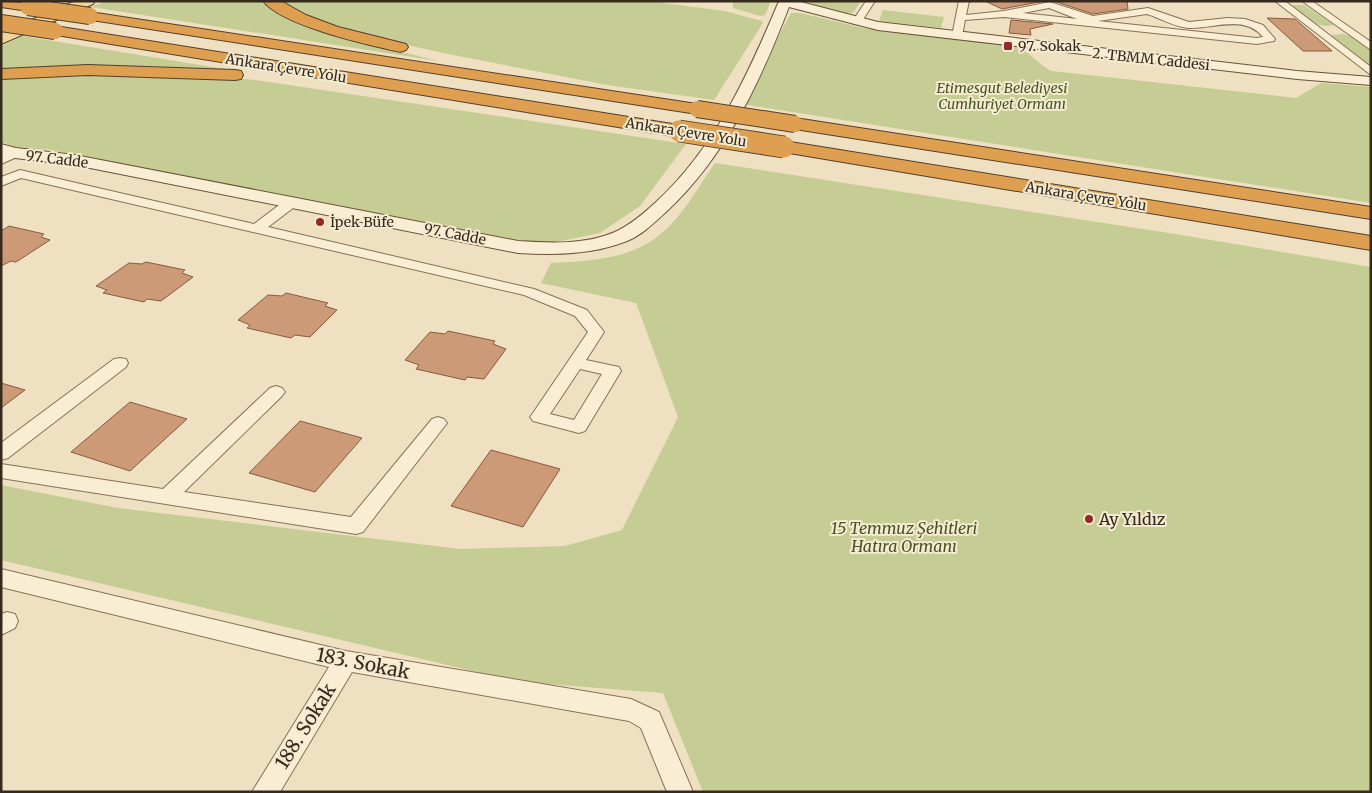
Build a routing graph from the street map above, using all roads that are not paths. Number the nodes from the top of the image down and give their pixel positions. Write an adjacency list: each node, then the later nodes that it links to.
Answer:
1 (62, 1): 13 (main road)
2 (270, 1): 21 (highway)
3 (871, 1): 12 (street)
4 (964, 1): 11 (street)
5 (1279, 1): 17 (street)
6 (1306, 1): 16 (street)
7 (785, 2): 12 (street, 2. TBMM Caddesi); 24 (street, 97. Cadde)
8 (1, 3): 9 (highway, Ankara Çevre Yolu, bridge)
9 (89, 9): 15 (main road); 21 (highway, Ankara Çevre Yolu)
10 (1004, 14): 10 (street); 11 (street)
11 (960, 18): 14 (street)
12 (856, 22): 14 (street, 2. TBMM Caddesi)
13 (1, 25): 20 (highway, Ankara Çevre Yolu, bridge)
14 (957, 36): 19 (street, 2. TBMM Caddesi)
15 (1, 39)
16 (1371, 47)
17 (1371, 72)
18 (1, 74): 20 (highway)
19 (1371, 80)
20 (395, 86): 27 (highway, Ankara Çevre Yolu, bridge)
21 (588, 93): 25 (highway, Ankara Çevre Yolu, bridge)
22 (6, 154): 24 (street, 97. Cadde)
23 (1, 182): 26 (street)
24 (292, 202): 26 (street)
25 (1371, 213)
26 (256, 229): 29 (street)
27 (1371, 242)
28 (120, 363): 32 (street)
29 (575, 363)
30 (276, 392): 34 (street)
31 (438, 423): 34 (street)
32 (1, 453)
33 (1, 471): 34 (street)
34 (167, 497)
35 (1, 578): 36 (street, 183. Sokak)
36 (346, 661): 37 (street, 188. Sokak); 38 (street, 183. Sokak)
37 (265, 792)
38 (680, 792)

